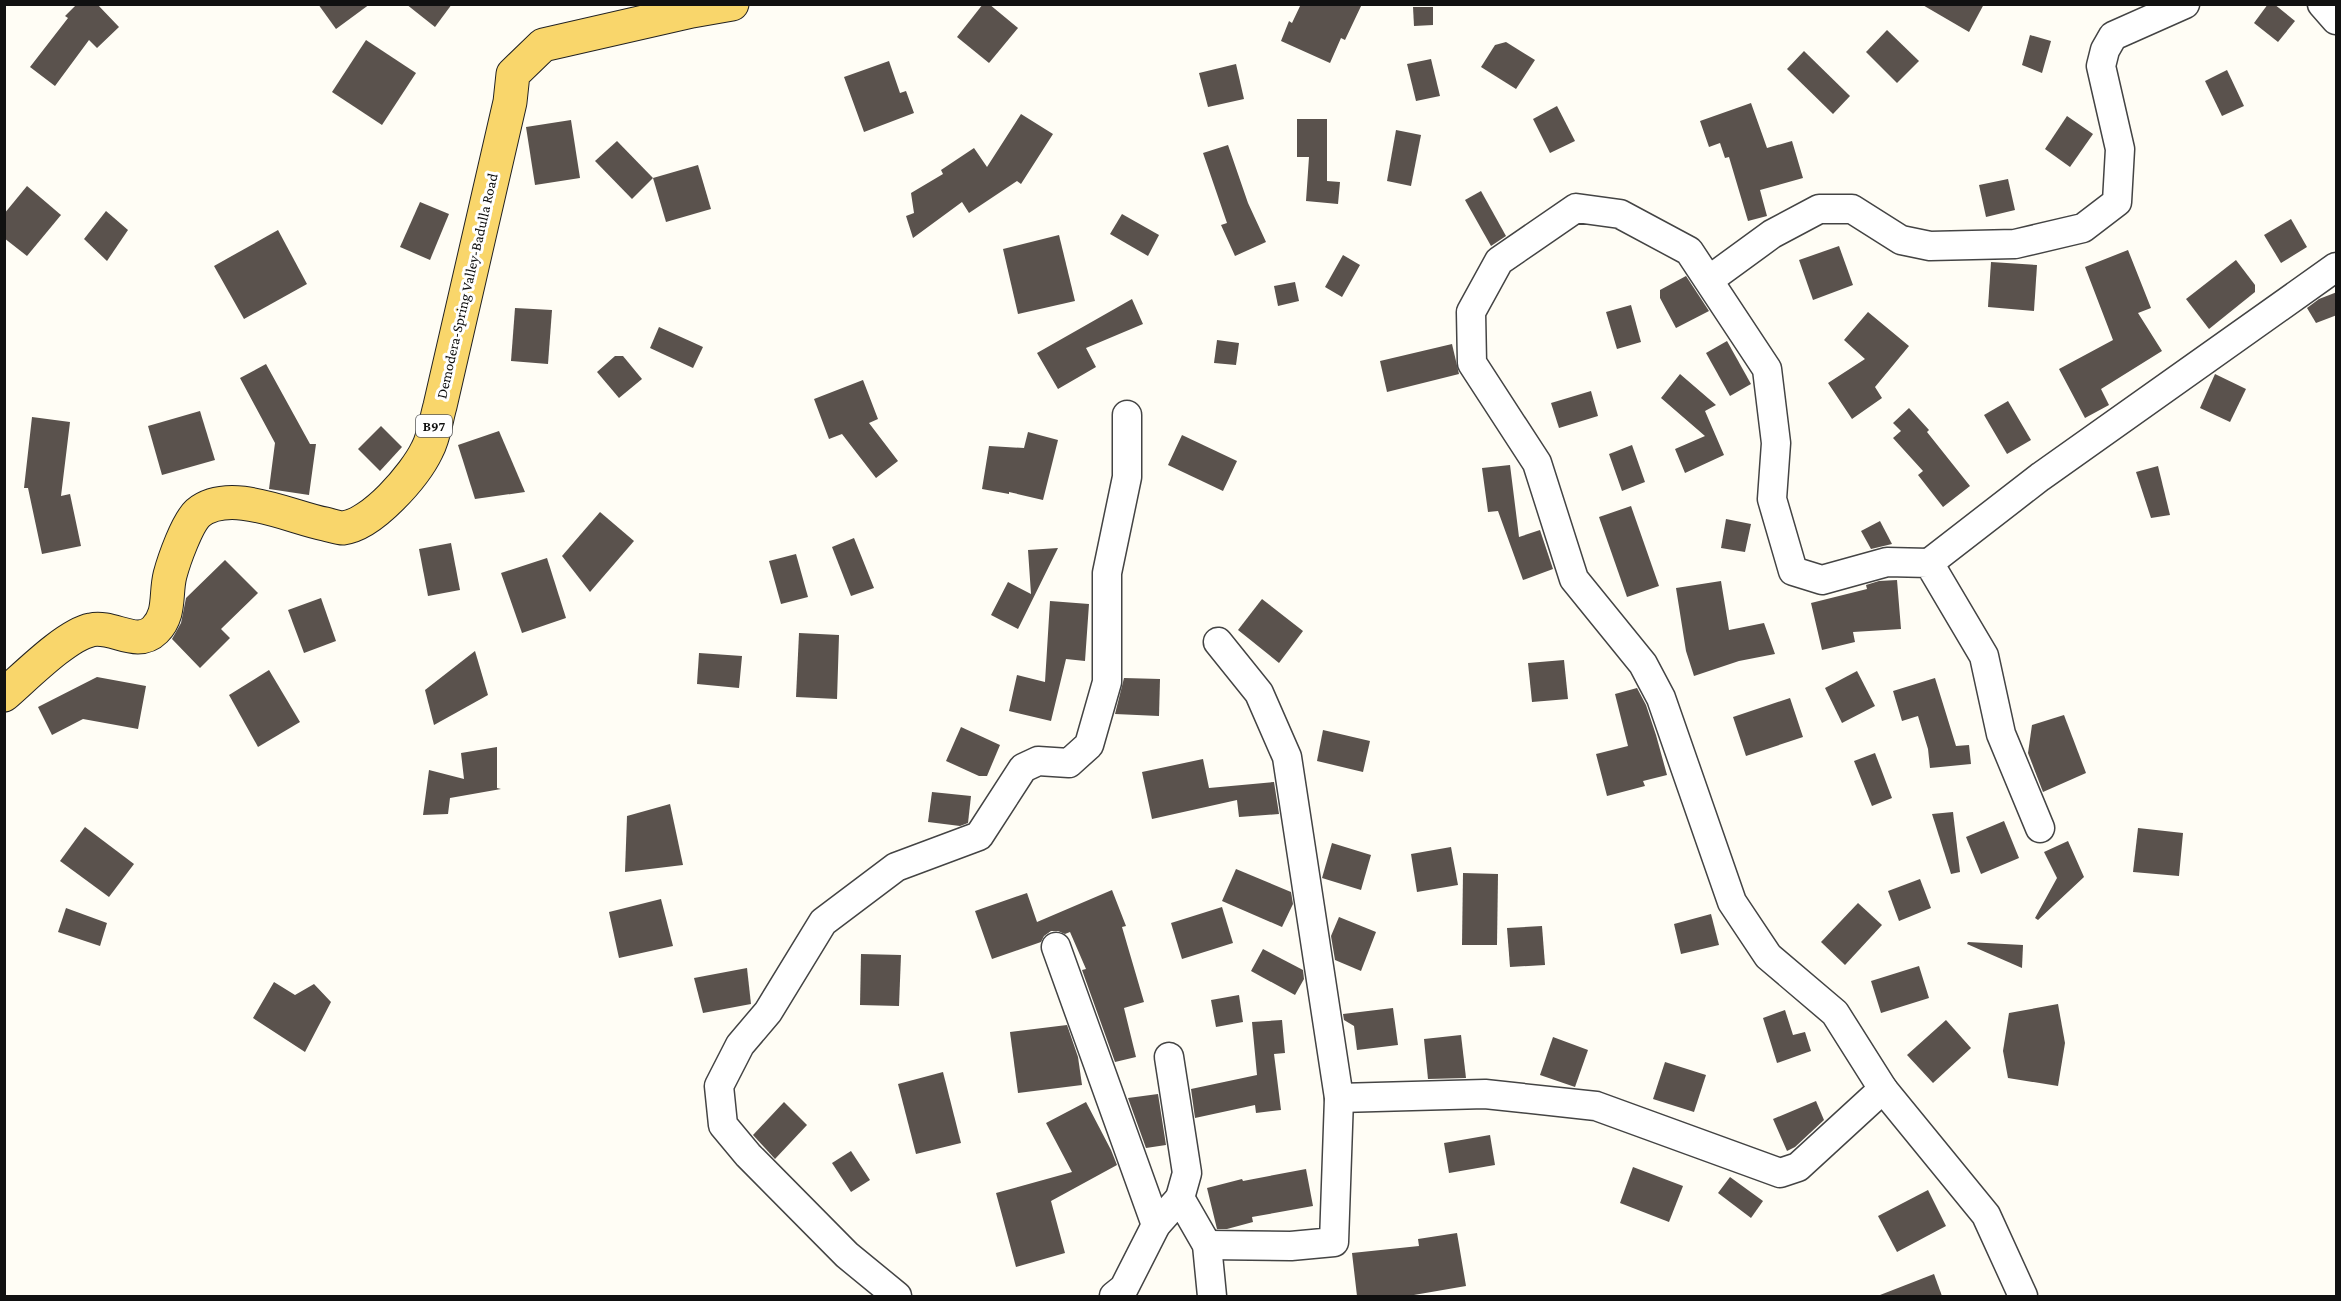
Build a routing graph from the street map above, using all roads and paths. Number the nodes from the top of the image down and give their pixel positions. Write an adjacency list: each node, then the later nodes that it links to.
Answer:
1 (732, 4): 10 (main road, Demodera-Spring Valley-Badulla Road / B97)
2 (2185, 4): 6 (street)
3 (2322, 4): 4 (street)
4 (2337, 20)
5 (2337, 267): 8 (street)
6 (1709, 280): 8 (street); 14 (street)
7 (1127, 415): 19 (street)
8 (1929, 563): 11 (street)
9 (1218, 642): 15 (street)
10 (4, 695)
11 (2040, 828)
12 (1056, 947): 17 (street)
13 (1169, 1057): 16 (street)
14 (1883, 1089): 15 (street); 22 (street)
15 (1339, 1098): 18 (street)
16 (1180, 1198): 17 (street); 18 (street)
17 (1156, 1225): 20 (street)
18 (1206, 1245): 21 (street)
19 (897, 1296)
20 (1114, 1296)
21 (1212, 1296)
22 (2023, 1296)

